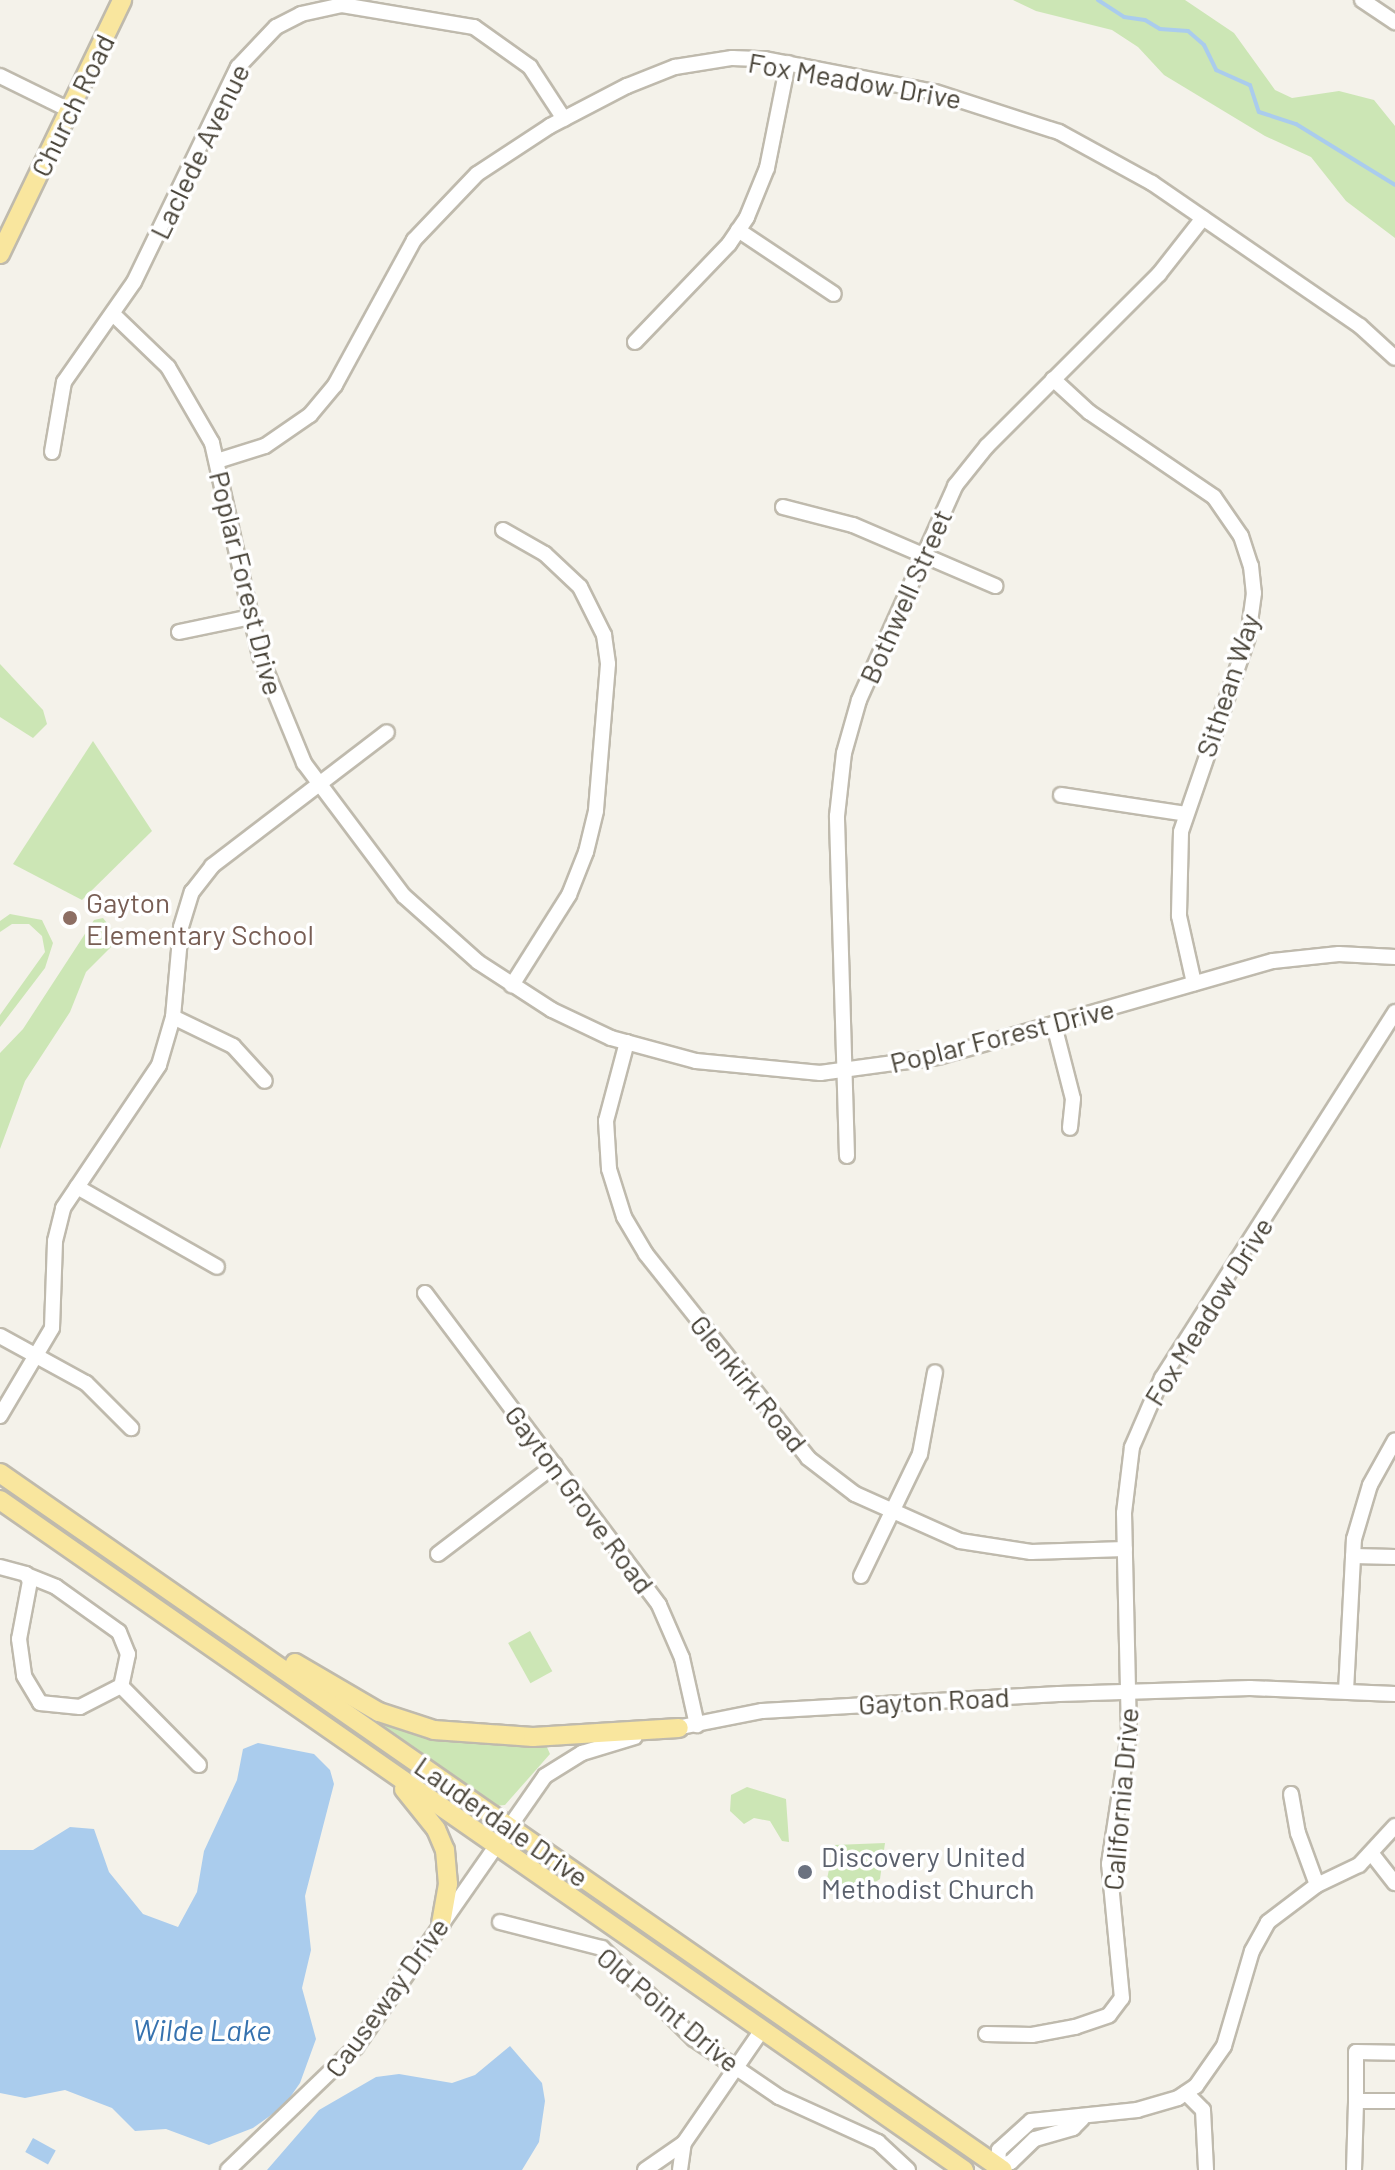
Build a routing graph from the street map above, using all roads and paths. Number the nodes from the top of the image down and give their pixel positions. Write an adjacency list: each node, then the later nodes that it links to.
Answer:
1 (122, 0): 6 (main road, Church Road)
2 (1362, 0): 3 (street)
3 (1395, 22)
4 (788, 63): 7 (street, Fox Meadow Drive); 8 (street, Fox Meadow Drive); 9 (street)
5 (0, 76): 6 (street)
6 (69, 110): 10 (main road, Church Road)
7 (564, 119): 12 (street, Laclede Avenue); 17 (street, Fox Meadow Drive)
8 (1203, 218): 14 (street, Fox Meadow Drive); 15 (street, Bothwell Street)
9 (738, 230): 11 (street); 13 (street)
10 (0, 254)
11 (834, 294)
12 (114, 315): 16 (street, Laclede Avenue); 17 (street, Poplar Forest Drive)
13 (635, 342)
14 (1395, 358)
15 (1053, 379): 20 (street, Bothwell Street); 27 (street, Sithean Way)
16 (52, 452)
17 (217, 461): 22 (street, Poplar Forest Drive)
18 (783, 507): 20 (street)
19 (503, 530): 30 (street)
20 (922, 554): 21 (street); 35 (street, Bothwell Street)
21 (995, 586)
22 (251, 617): 23 (street); 25 (street, Poplar Forest Drive)
23 (179, 632)
24 (387, 732): 25 (street)
25 (318, 784): 30 (street, Poplar Forest Drive); 32 (street)
26 (1061, 795): 27 (street)
27 (1186, 814): 29 (street, Sithean Way)
28 (1395, 957): 29 (street, Poplar Forest Drive)
29 (1194, 983): 33 (street, Poplar Forest Drive)
30 (512, 985): 34 (street, Poplar Forest Drive)
31 (1395, 1012): 52 (street, Fox Meadow Drive)
32 (173, 1017): 36 (street); 39 (street)
33 (1054, 1025): 35 (street, Poplar Forest Drive); 37 (street)
34 (627, 1042): 35 (street, Poplar Forest Drive); 51 (street, Glenkirk Road)
35 (845, 1071): 38 (street, Bothwell Street)
36 (265, 1081)
37 (1070, 1128)
38 (847, 1156)
39 (77, 1187): 40 (street); 43 (street)
40 (217, 1267)
41 (425, 1293): 48 (street, Gayton Grove Road)
42 (0, 1336): 43 (street)
43 (39, 1355): 45 (street); 46 (street)
44 (935, 1372): 51 (street)
45 (0, 1416)
46 (131, 1428)
47 (1395, 1440): 54 (street)
48 (555, 1465): 53 (street); 64 (street, Gayton Grove Road)
49 (0, 1473): 59 (main road, Lauderdale Drive)
50 (0, 1500): 66 (main road, Lauderdale Drive)
51 (892, 1513): 52 (street, Glenkirk Road); 58 (street)
52 (1125, 1549): 61 (street, Fox Meadow Drive)
53 (438, 1554)
54 (1353, 1556): 55 (street); 62 (street)
55 (1395, 1557)
56 (0, 1567): 57 (street)
57 (29, 1576): 60 (street); 60 (street)
58 (861, 1576)
59 (225, 1627): 64 (main road); 68 (main road, Lauderdale Drive)
60 (121, 1686): 65 (street)
61 (1129, 1691): 62 (street, Gayton Road); 64 (street, Gayton Road); 77 (street, California Drive)
62 (1346, 1691): 63 (street, Gayton Road)
63 (1395, 1694)
64 (688, 1726): 68 (street, Gayton Road)
65 (199, 1765)
66 (387, 1768): 70 (main road, Lauderdale Drive); 74 (main road)
67 (1291, 1794): 73 (street)
68 (509, 1825): 70 (street, Causeway Drive); 84 (main road, Lauderdale Drive)
69 (1395, 1826): 71 (street)
70 (495, 1845): 74 (street, Causeway Drive); 76 (main road, Lauderdale Drive)
71 (1372, 1854): 72 (street); 73 (street)
72 (1395, 1883)
73 (1317, 1885): 80 (street)
74 (441, 1922): 85 (street, Causeway Drive)
75 (500, 1922): 79 (street, Old Point Drive)
76 (762, 2030): 79 (street); 89 (main road, Lauderdale Drive)
77 (986, 2034)
78 (1395, 2053): 81 (street)
79 (735, 2067): 83 (street); 88 (street, Old Point Drive)
80 (1186, 2093): 84 (street); 90 (street)
81 (1356, 2101): 82 (street); 91 (street)
82 (1395, 2101)
83 (684, 2143): 86 (street); 87 (street)
84 (999, 2169)
85 (228, 2170)
86 (645, 2170)
87 (680, 2170)
88 (908, 2170)
89 (964, 2170)
90 (1206, 2170)
91 (1354, 2170)

